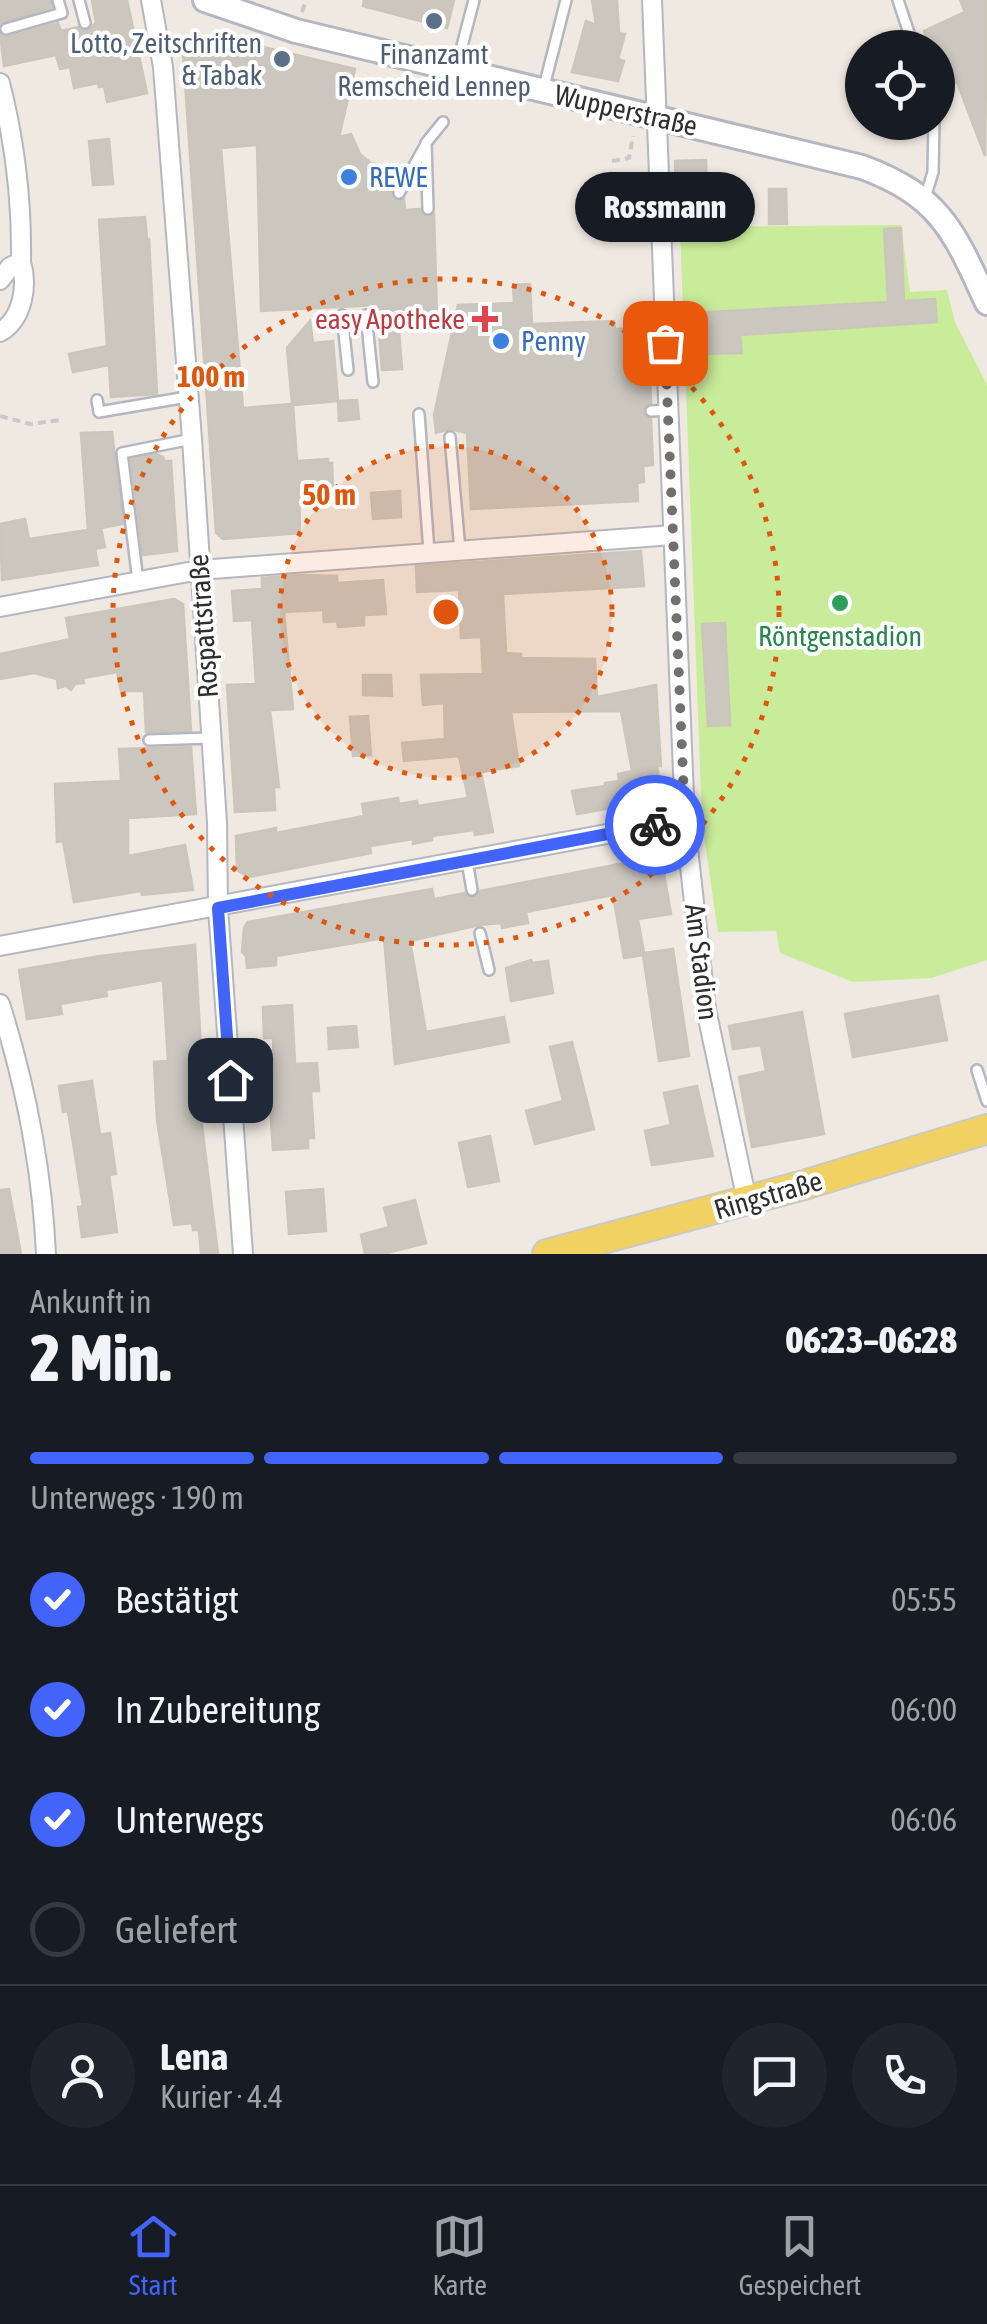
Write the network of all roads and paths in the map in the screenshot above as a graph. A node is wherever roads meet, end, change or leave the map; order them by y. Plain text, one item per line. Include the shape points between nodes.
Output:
1 (58, 0) edge
2 (80, 0) edge
3 (151, 0) edge
4 (205, 0) edge
5 (474, 0) edge
6 (566, 0) edge
7 (652, 0) edge
8 (898, 0) edge
9 (85, 23) dead end
10 (6, 30) dead end
11 (908, 30) edge
12 (456, 70) junction
13 (0, 83) edge
14 (544, 90) junction
15 (648, 114) junction
16 (443, 122) dead end
17 (933, 140) edge
18 (426, 143) junction
19 (612, 161) dead end
20 (399, 192) dead end
21 (925, 200) junction
22 (428, 209) dead end
23 (21, 262) junction
24 (0, 280) edge
25 (987, 303) edge
26 (342, 315) dead end
27 (366, 315) dead end
28 (0, 332) edge
29 (348, 370) dead end
30 (373, 382) dead end
31 (187, 398) junction
32 (97, 400) dead end
33 (419, 414) dead end
34 (0, 416) edge
35 (60, 420) dead end
36 (450, 437) dead end
37 (192, 439) junction
38 (672, 535) junction
39 (460, 550) junction
40 (429, 552) junction
41 (198, 570) junction
42 (138, 581) junction
43 (0, 607) edge
44 (211, 738) junction
45 (149, 740) dead end
46 (685, 822) junction
47 (466, 861) junction
48 (472, 890) dead end
49 (218, 908) junction
50 (480, 932) dead end
51 (0, 946) edge
52 (490, 970) dead end
53 (0, 1004) edge
54 (977, 1070) dead end
55 (987, 1100) edge
56 (987, 1130) edge
57 (747, 1201) junction
58 (46, 1254) edge
59 (244, 1254) edge
60 (547, 1254) edge

1 - 10 lane via 62,13
2 - 9 lane
3 - 31 street, Rospattstraße via 163,67
4 - 12 street, Wupperstraße via 296,31
5 - 12 lane
6 - 14 lane
7 - 15 street, Am Stadion
8 - 11 lane
12 - 14 street, Wupperstraße
13 - 23 street via 17,173
14 - 15 street, Wupperstraße
15 - 19 path via 630,158
15 - 21 street, Wupperstraße via 862,166
15 - 38 street, Am Stadion via 659,410
16 - 18 lane
17 - 21 lane via 934,172
18 - 20 lane
18 - 22 lane
21 - 25 street, Wupperstraße via 964,251
23 - 24 street
23 - 28 street via 23,297
26 - 29 lane
27 - 30 lane
31 - 32 lane via 99,412
31 - 37 street, Rospattstraße
33 - 40 lane
34 - 35 path via 30,424
36 - 39 lane
37 - 41 street, Rospattstraße
37 - 42 lane via 122,453
38 - 39 street
38 - 46 street, Am Stadion
39 - 40 street
40 - 41 street
41 - 42 street
41 - 44 street, Rospattstraße
42 - 43 street
44 - 45 lane
44 - 49 street, Rospattstraße
46 - 47 street
46 - 57 street, Am Stadion via 706,1009
47 - 48 lane
47 - 49 street
49 - 51 street
49 - 59 street, Rospattstraße
50 - 52 lane
53 - 58 street via 29,1110
54 - 55 lane
56 - 57 main road, Ringstraße
57 - 60 main road, Ringstraße

